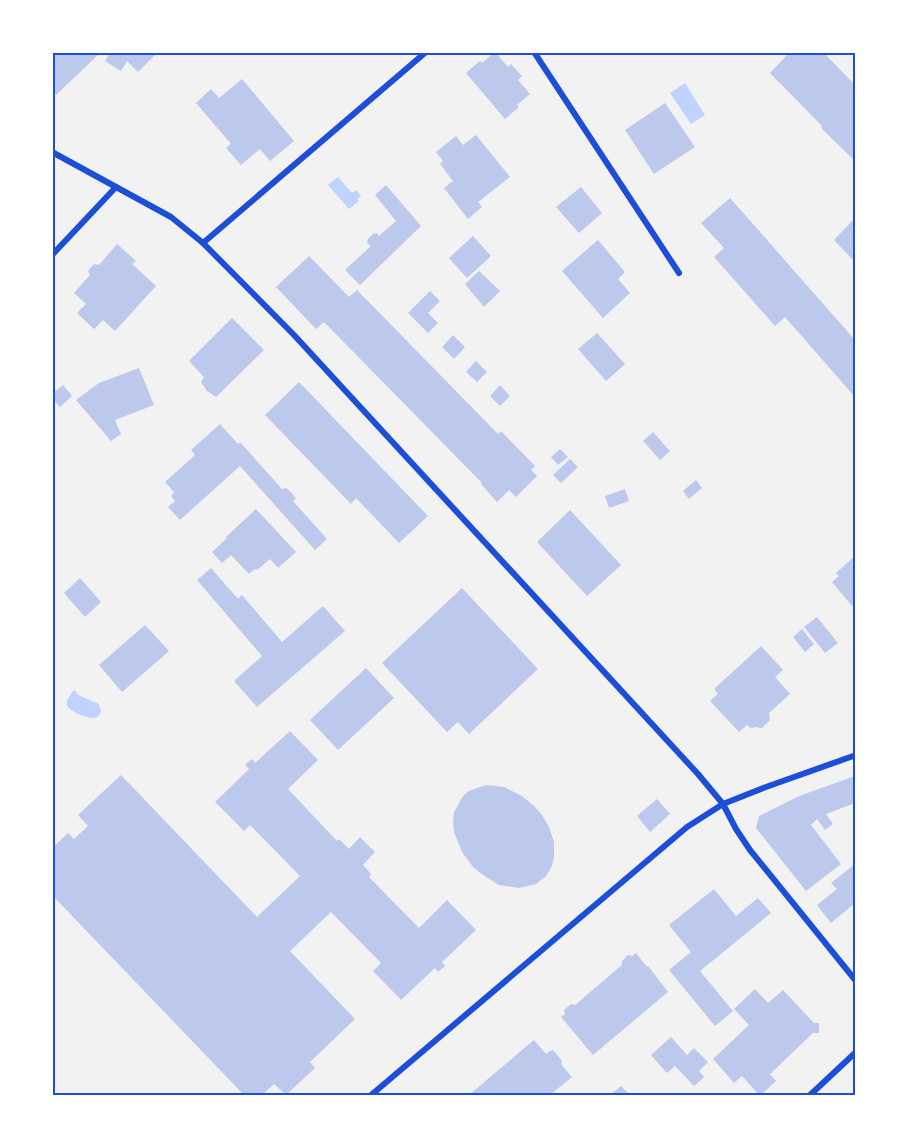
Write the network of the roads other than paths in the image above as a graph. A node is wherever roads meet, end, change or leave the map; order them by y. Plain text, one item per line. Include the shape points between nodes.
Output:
1 (426, 52) edge
2 (534, 52) edge
3 (52, 152) edge
4 (116, 187) junction
5 (204, 243) junction
6 (52, 255) edge
7 (680, 273) dead end
8 (855, 755) edge
9 (723, 804) junction
10 (855, 981) edge
11 (855, 1052) edge
12 (370, 1095) edge
13 (809, 1095) edge

1 - 5 street
2 - 7 street
3 - 4 street
4 - 5 street via 171,217
4 - 6 street
5 - 9 street via 302,344
8 - 9 street
9 - 10 street via 750,850
9 - 12 street via 687,827
11 - 13 street

